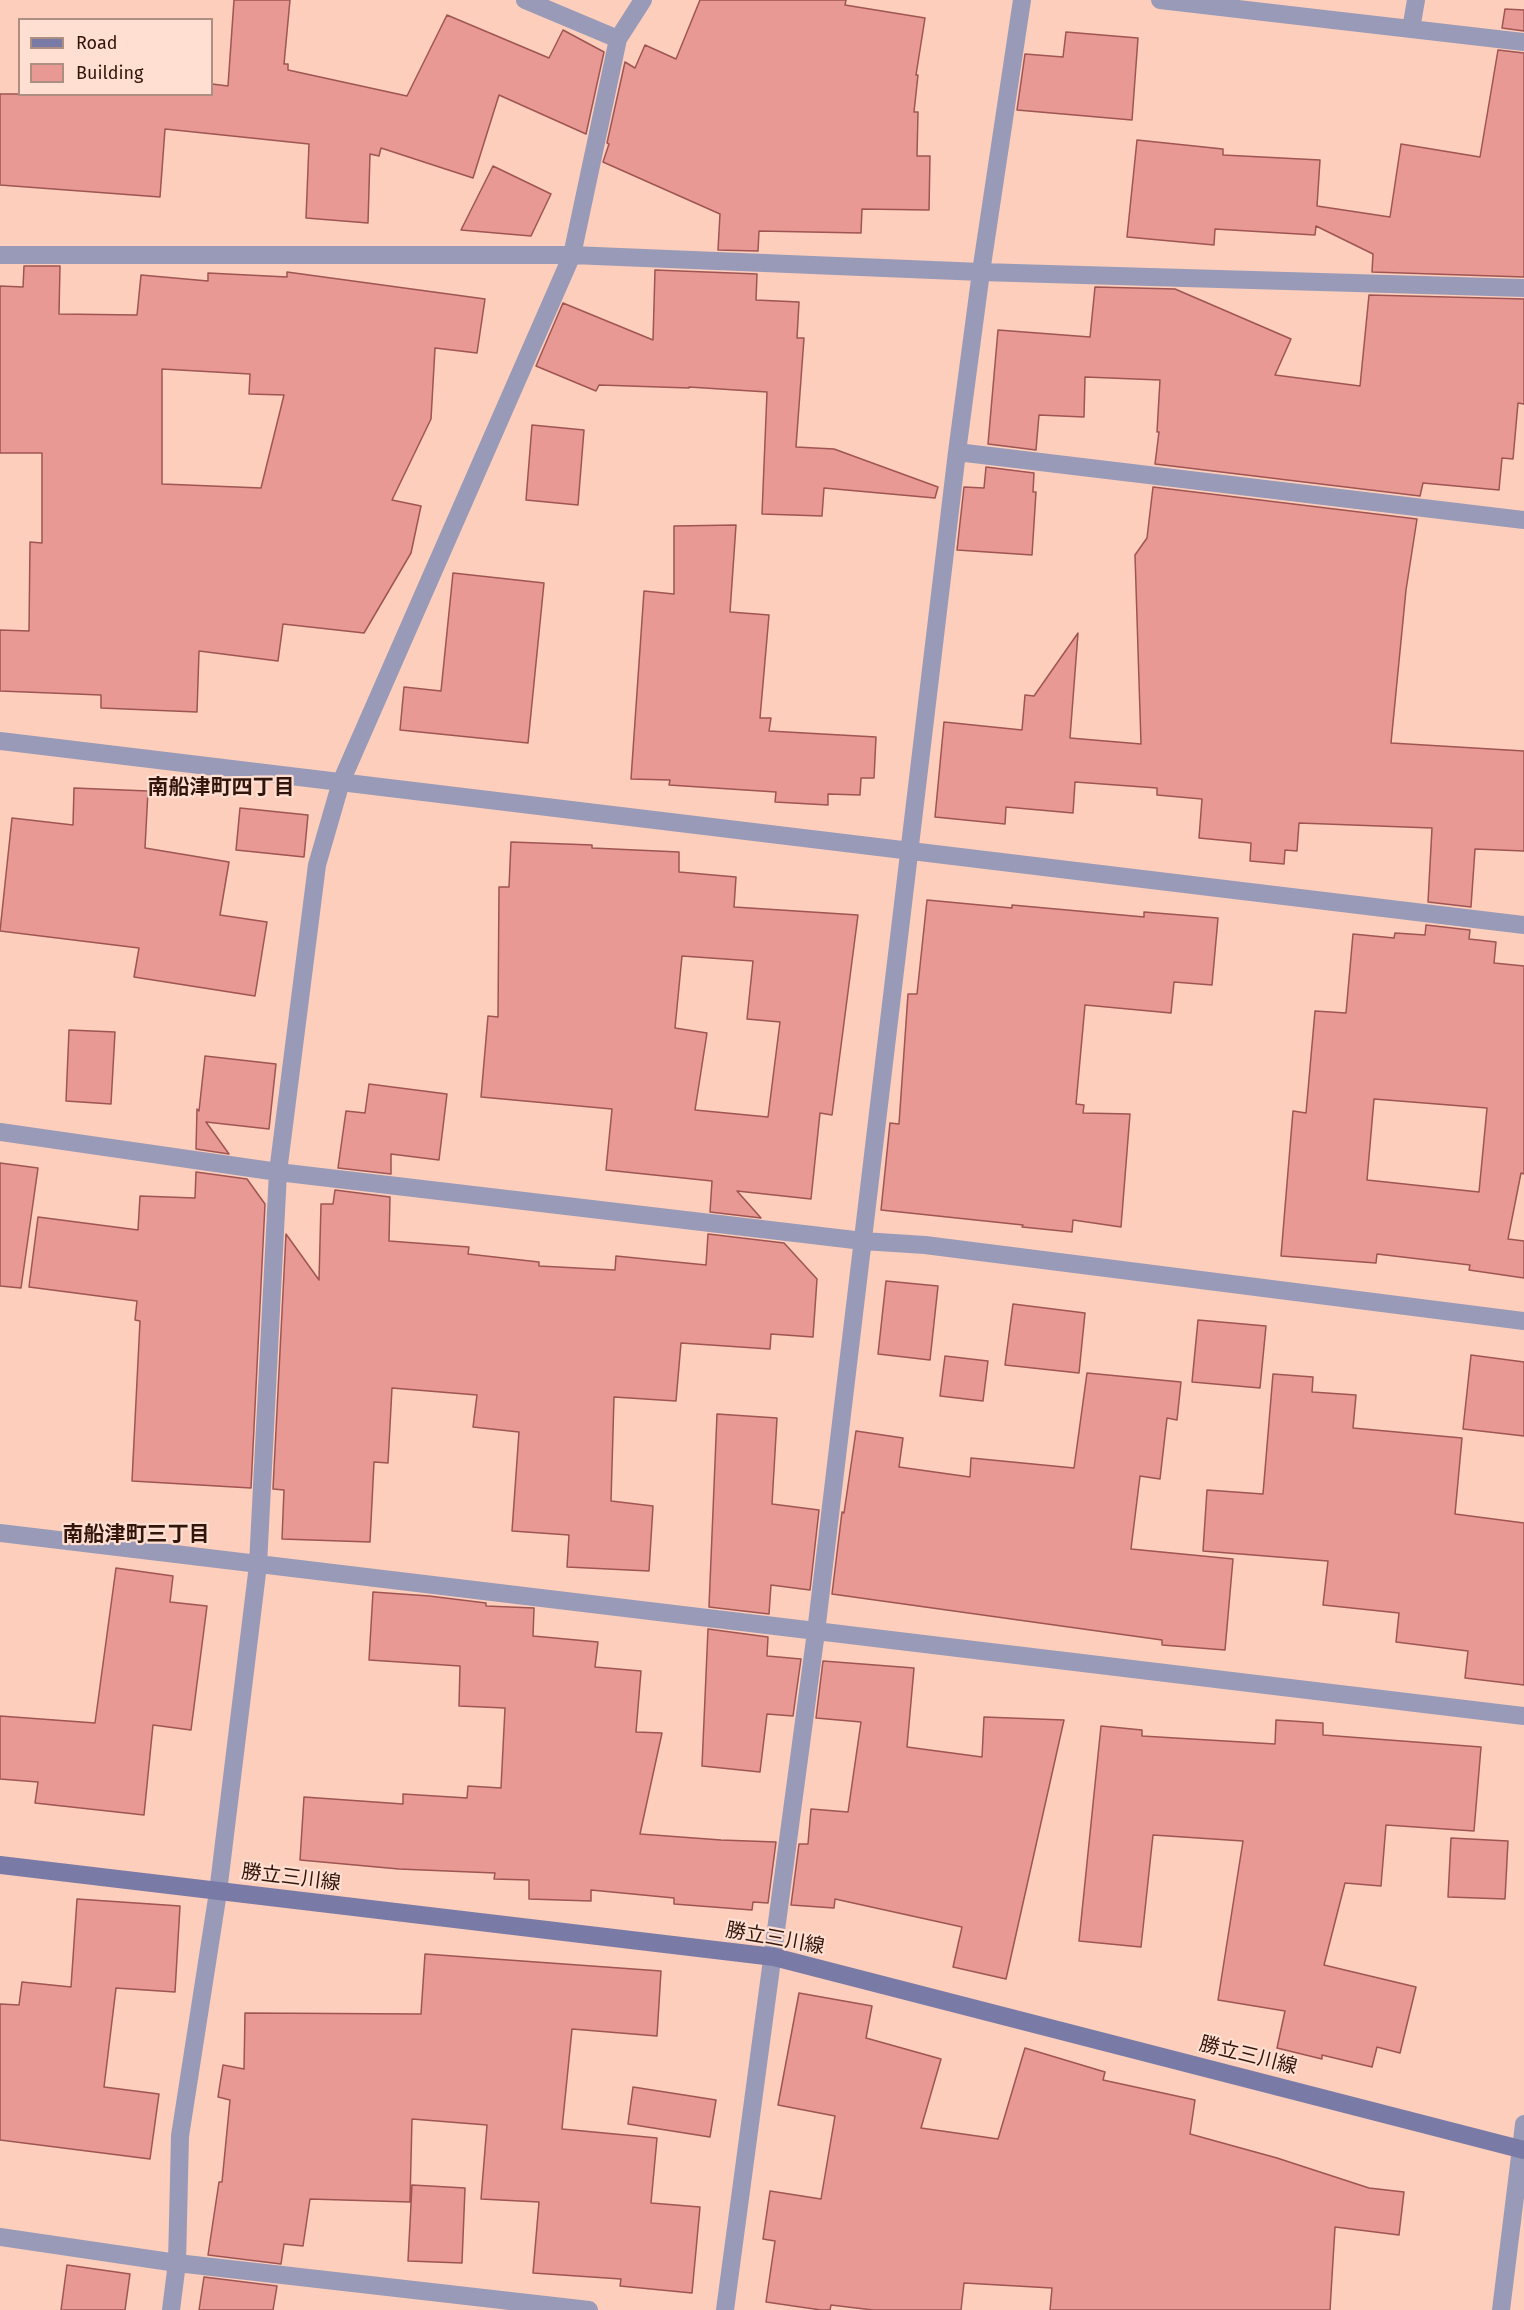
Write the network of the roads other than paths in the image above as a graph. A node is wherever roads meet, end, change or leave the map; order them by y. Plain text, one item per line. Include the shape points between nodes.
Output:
1 (525, 0) edge
2 (643, 0) edge
3 (1022, 0) edge
4 (1160, 0) edge
5 (1416, 0) edge
6 (1411, 29) junction
7 (618, 39) junction
8 (1524, 42) edge
9 (0, 255) edge
10 (572, 255) junction
11 (981, 272) junction
12 (1524, 288) edge
13 (957, 452) junction
14 (1524, 520) edge
15 (0, 741) edge
16 (341, 782) junction
17 (909, 850) junction
18 (1524, 925) edge
19 (0, 1132) edge
20 (278, 1172) junction
21 (863, 1241) junction
22 (1524, 1322) edge
23 (0, 1533) edge
24 (258, 1565) junction
25 (816, 1632) junction
26 (1524, 1716) edge
27 (0, 1865) edge
28 (218, 1892) junction
29 (774, 1957) junction
30 (1524, 2124) edge
31 (1522, 2150) edge
32 (0, 2237) edge
33 (177, 2263) junction
34 (171, 2310) edge
35 (589, 2310) edge
36 (725, 2310) edge
37 (1502, 2310) edge

1 - 7 street
2 - 7 street
3 - 11 street
4 - 6 street
5 - 6 street
6 - 8 street
7 - 10 street
9 - 10 street
10 - 11 street
10 - 16 street
11 - 12 street
11 - 13 street
13 - 14 street
13 - 17 street
15 - 16 street
16 - 17 street
16 - 20 street via 317,865
17 - 18 street
17 - 21 street
19 - 20 street
20 - 21 street
20 - 24 street
21 - 22 street via 926,1245
21 - 25 street
23 - 24 street
24 - 25 street
24 - 28 street
25 - 26 street
25 - 29 street
27 - 28 main road, 勝立三川線
28 - 29 main road, 勝立三川線
28 - 33 street via 180,2136
29 - 31 main road, 勝立三川線
29 - 36 street
30 - 31 street
31 - 37 street
32 - 33 street
33 - 34 street
33 - 35 street

